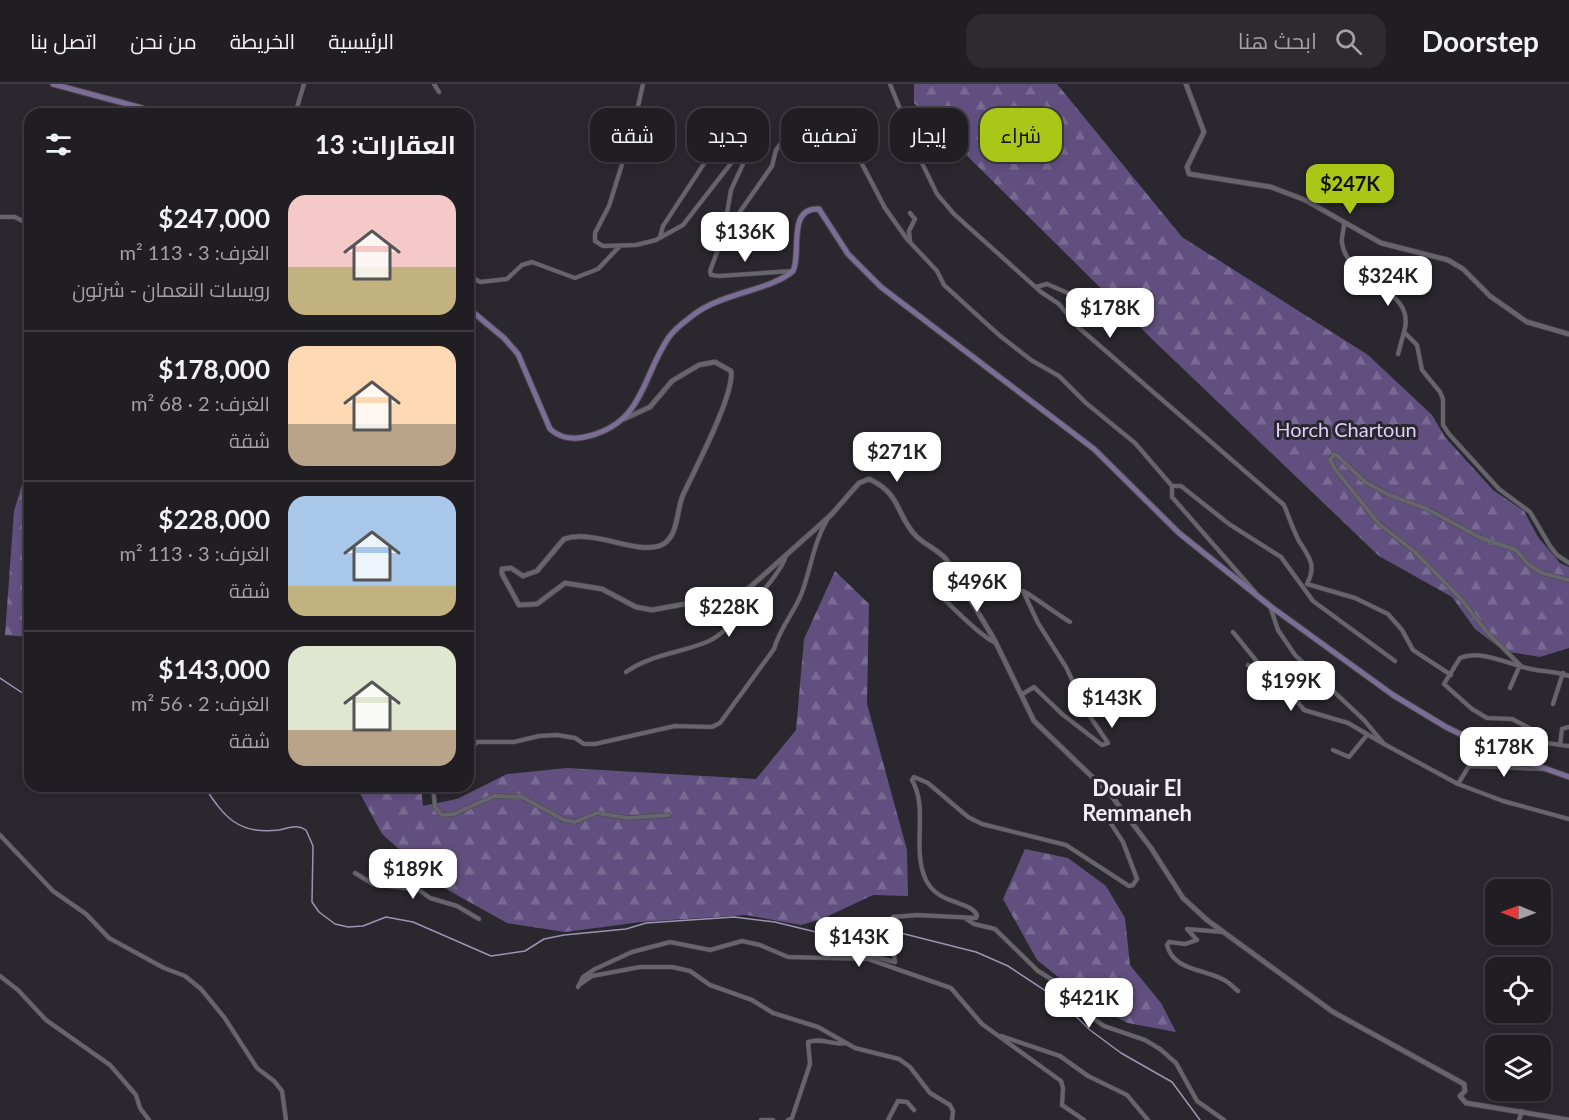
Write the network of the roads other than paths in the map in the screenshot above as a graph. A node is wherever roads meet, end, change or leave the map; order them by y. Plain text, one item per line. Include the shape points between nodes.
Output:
1 (53, 84) edge
2 (299, 84) edge
3 (304, 84) edge
4 (434, 84) edge
5 (643, 84) edge
6 (890, 84) edge
7 (1186, 84) edge
8 (302, 90) junction
9 (439, 92) dead end
10 (142, 108) edge
11 (296, 108) edge
12 (781, 144) edge
13 (705, 162) edge
14 (861, 162) edge
15 (910, 213) dead end
16 (0, 217) edge
17 (24, 222) edge
18 (1344, 225) junction
19 (723, 236) junction
20 (660, 237) junction
21 (910, 242) junction
22 (620, 246) junction
23 (793, 271) junction
24 (474, 278) edge
25 (1036, 287) junction
26 (1097, 304) dead end
27 (474, 313) edge
28 (1404, 332) junction
29 (1569, 334) edge
30 (1398, 354) dead end
31 (624, 419) junction
32 (1172, 486) junction
33 (831, 515) junction
34 (786, 555) junction
35 (1569, 563) edge
36 (1569, 580) edge
37 (1305, 585) junction
38 (1257, 594) junction
39 (945, 600) dead end
40 (1270, 606) junction
41 (1070, 622) dead end
42 (1233, 632) dead end
43 (996, 643) junction
44 (1395, 661) dead end
45 (1248, 665) dead end
46 (1520, 665) junction
47 (627, 672) dead end
48 (1563, 674) junction
49 (1451, 675) junction
50 (1569, 676) edge
51 (1270, 680) junction
52 (1510, 688) dead end
53 (1021, 696) junction
54 (1553, 704) dead end
55 (1569, 727) edge
56 (1366, 735) junction
57 (1384, 744) junction
58 (474, 745) edge
59 (1560, 745) junction
60 (1569, 746) edge
61 (1333, 750) dead end
62 (1545, 768) junction
63 (1569, 777) edge
64 (1458, 783) junction
65 (434, 792) edge
66 (669, 815) dead end
67 (1130, 819) junction
68 (1569, 819) edge
69 (0, 835) edge
70 (356, 873) dead end
71 (965, 917) junction
72 (479, 919) dead end
73 (1224, 932) junction
74 (854, 957) junction
75 (0, 976) edge
76 (1238, 991) dead end
77 (994, 1033) junction
78 (846, 1042) junction
79 (914, 1110) dead end
80 (1522, 1110) junction
81 (149, 1120) edge
82 (286, 1120) edge
83 (761, 1120) edge
84 (773, 1120) edge
85 (788, 1120) edge
86 (888, 1120) edge
87 (952, 1120) edge
88 (1084, 1120) edge
89 (1148, 1120) edge
90 (1224, 1120) edge
91 (1519, 1120) edge
92 (1569, 1120) edge

1 - 10 main road
2 - 8 street
3 - 8 street
4 - 9 street
5 - 22 street via 609,206 594,238 603,246
6 - 25 street via 937,194
7 - 18 street via 1204,132 1187,167 1189,174 1271,187 1305,200
8 - 11 street
12 - 19 street via 772,166
13 - 20 street via 663,226
14 - 21 street via 885,208
15 - 21 street via 915,219 909,231
16 - 17 street
18 - 28 street via 1342,242 1346,253 1371,282 1398,302 1407,317
18 - 29 street via 1381,243 1454,262 1490,296 1527,322
19 - 20 street via 731,190 750,149 746,144 688,221
19 - 23 street via 711,275
20 - 22 street
21 - 32 street via 937,271 944,285 999,335 1059,376 1135,443
22 - 24 street via 598,269 575,278 532,262 522,265 507,279 480,282
23 - 31 main road via 714,302 677,328
23 - 38 main road via 799,224 808,212 819,209 848,254 881,287 1094,449 1179,533
25 - 26 street via 1047,284 1070,294 1086,295
25 - 37 street via 1284,505 1313,564
27 - 31 main road via 518,354 554,433 565,438 584,437 608,430
28 - 30 street
28 - 35 street via 1417,345 1422,370 1440,392 1443,425 1449,434 1499,489 1530,512 1550,546
31 - 34 street via 650,407 672,381 699,365 715,362 731,371 721,410 681,500 669,539 661,546 649,548 585,537 564,539 532,574 523,576 511,568 502,569 519,605 537,604 565,583 602,589 646,609 700,603 743,591
32 - 37 street via 1181,486 1229,524 1281,556
32 - 38 street via 1172,497
33 - 34 street
33 - 43 street via 859,483 869,479 881,484 916,536 946,559
33 - 58 street via 816,540 800,596 777,635 774,649 720,723 709,727 675,726 595,744 548,735
34 - 47 street via 781,568 758,597 712,639 644,661
36 - 46 street via 1542,573 1516,550 1389,495 1365,482 1339,456 1331,456 1335,469 1379,524 1415,552
37 - 44 street via 1313,601
37 - 49 street via 1355,598 1388,614 1413,650
38 - 40 main road
39 - 43 street via 984,639
40 - 57 street via 1278,630 1295,655
40 - 62 main road via 1393,695 1446,728
41 - 53 street via 1023,591 1108,743 1102,745 1034,687
42 - 51 street
43 - 53 street
45 - 51 street
46 - 48 street
46 - 49 street via 1464,656
46 - 52 street
48 - 50 street
48 - 54 street
49 - 59 street via 1444,684 1479,714 1492,720 1512,719 1547,743
51 - 56 street via 1310,714 1340,720
53 - 67 street via 1034,721 1110,794
55 - 59 street via 1562,729
56 - 57 street
56 - 61 street via 1349,757
57 - 64 street
59 - 60 street
62 - 63 main road
62 - 64 street via 1470,766
64 - 68 street via 1503,801
65 - 66 street via 435,807 442,815 454,814 494,796 522,796 564,820 575,822 597,813 628,818
67 - 71 street via 1120,815 1108,819 1123,842 1137,879 1130,886 1066,845 968,817 928,783 914,777 926,879 933,892 977,912 976,918
67 - 73 street via 1182,898
69 - 82 street via 53,891 86,914 109,938 184,976 201,989 257,1068 282,1091
70 - 72 street via 373,884 419,890
71 - 74 street via 893,917 884,941 895,962 869,954
71 - 90 street via 995,930 1038,971 1059,984 1090,1017 1160,1049 1176,1063 1197,1101
73 - 76 street via 1187,929 1197,940 1167,945 1169,954 1186,967 1223,979
73 - 80 street via 1333,1012 1464,1084 1465,1091 1460,1096 1466,1103
74 - 77 street via 868,958 951,988 977,1020
74 - 78 street via 788,957 742,941 710,950 670,942 632,952 595,969 583,977 578,987 592,976 624,969 682,968 710,985 752,1000 773,1013 818,1027
75 - 81 street via 46,1020 110,1065 136,1095
77 - 88 street via 1061,1081 1062,1105
77 - 89 street via 1060,1056 1088,1076 1127,1095
78 - 85 street via 808,1042 810,1064
78 - 87 street via 906,1063 930,1093 951,1107
79 - 86 street via 907,1102 898,1101
80 - 91 street
80 - 92 street
83 - 84 street

